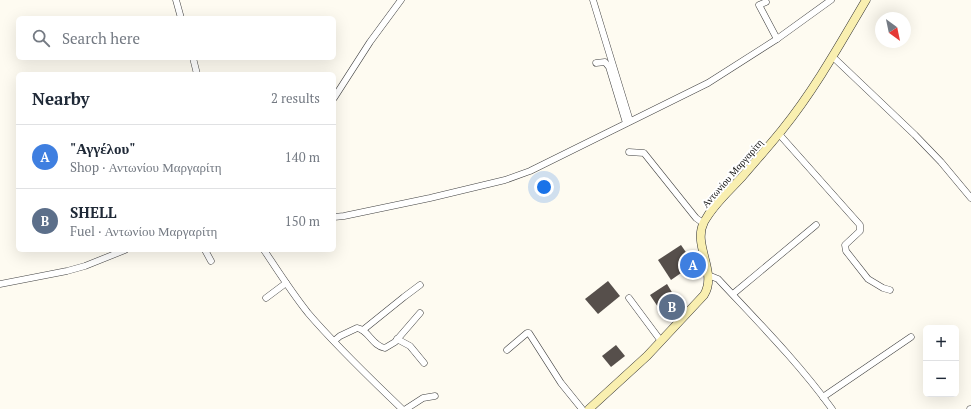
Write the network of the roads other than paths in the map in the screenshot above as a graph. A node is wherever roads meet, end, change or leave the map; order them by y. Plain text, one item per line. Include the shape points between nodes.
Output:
1 (176, 0) edge
2 (401, 0) edge
3 (593, 0) edge
4 (831, 0) edge
5 (866, 0) edge
6 (766, 2) dead end
7 (181, 16) edge
8 (777, 39) junction
9 (833, 57) junction
10 (194, 60) edge
11 (596, 63) dead end
12 (197, 72) edge
13 (336, 95) edge
14 (628, 122) junction
15 (779, 134) junction
16 (629, 152) dead end
17 (971, 198) edge
18 (336, 217) edge
19 (703, 223) junction
20 (816, 225) dead end
21 (120, 252) edge
22 (206, 252) edge
23 (265, 252) edge
24 (211, 261) dead end
25 (708, 275) junction
26 (286, 283) junction
27 (0, 284) edge
28 (420, 285) dead end
29 (890, 290) dead end
30 (733, 294) junction
31 (266, 298) dead end
32 (629, 298) dead end
33 (420, 313) dead end
34 (363, 330) junction
35 (911, 338) dead end
36 (397, 339) junction
37 (334, 341) junction
38 (661, 341) junction
39 (507, 350) dead end
40 (424, 363) dead end
41 (435, 396) dead end
42 (823, 397) junction
43 (402, 409) edge
44 (406, 409) edge
45 (582, 409) edge
46 (590, 409) edge
47 (832, 409) edge

1 - 7 street
2 - 13 street
3 - 14 street
4 - 8 street
5 - 9 street, Αντωνίου Μαργαρίτη
6 - 8 street via 759,5
8 - 14 street via 708,83
9 - 15 street, Αντωνίου Μαργαρίτη via 800,108
9 - 17 street via 920,140
10 - 12 street
11 - 14 street via 605,62 609,67
14 - 18 street via 517,177
15 - 19 street, Αντωνίου Μαργαρίτη via 712,209
15 - 29 street via 860,225 860,231 845,245 846,251 868,279
16 - 19 street via 644,153 696,218
19 - 25 street, Αντωνίου Μαργαρίτη via 701,238
20 - 30 street
21 - 27 street via 67,271
22 - 24 street
23 - 26 street
25 - 30 street via 718,278
25 - 38 street, Αντωνίου Μαργαρίτη via 704,295
26 - 31 street
26 - 37 street via 308,313
28 - 34 street
30 - 42 street
32 - 38 street
33 - 36 street
34 - 36 street via 381,348 388,347
34 - 37 street via 352,329
35 - 42 street
36 - 40 street via 410,346
37 - 43 street
38 - 46 street, Αντωνίου Μαργαρίτη
39 - 45 street via 529,333 561,383
41 - 44 street via 423,398
42 - 47 street

